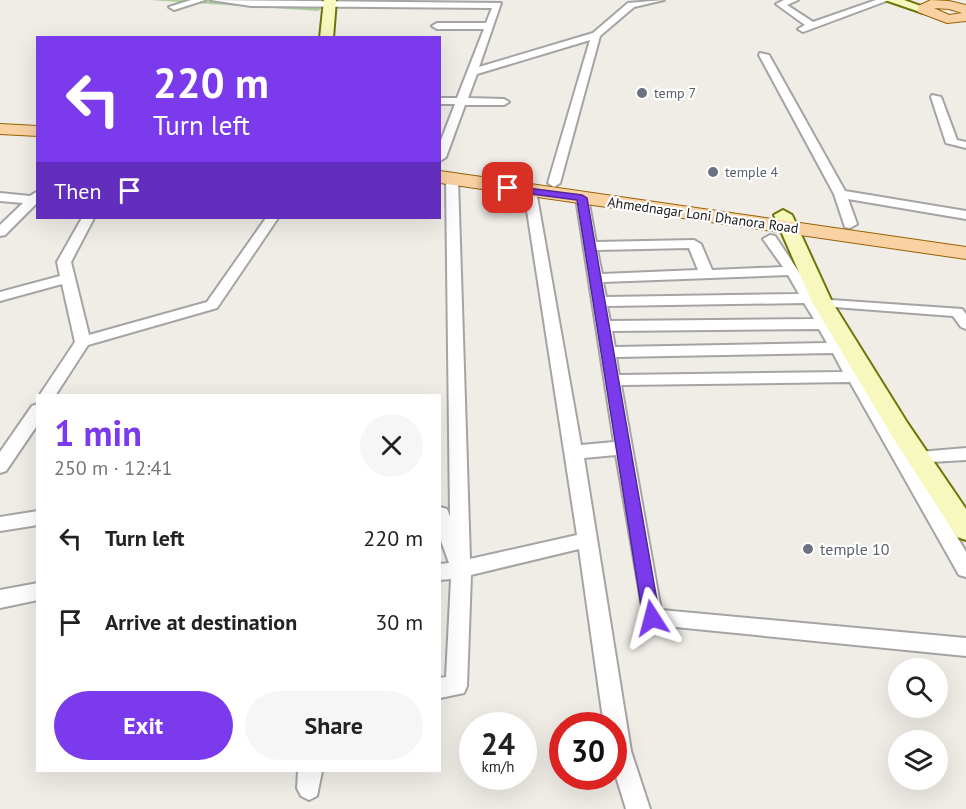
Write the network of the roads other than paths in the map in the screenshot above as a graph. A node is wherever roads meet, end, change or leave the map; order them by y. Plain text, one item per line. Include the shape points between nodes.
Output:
1 (201, 0) edge
2 (215, 0) edge
3 (660, 0) edge
4 (794, 0) edge
5 (885, 0) edge
6 (891, 0) edge
7 (330, 2) edge
8 (950, 2) edge
9 (174, 7) dead end
10 (923, 9) junction
11 (965, 19) edge
12 (437, 26) dead end
13 (490, 26) junction
14 (813, 26) junction
15 (803, 29) dead end
16 (596, 35) junction
17 (326, 36) edge
18 (764, 55) dead end
19 (473, 72) junction
20 (936, 97) dead end
21 (462, 100) junction
22 (441, 101) edge
23 (504, 102) dead end
24 (0, 120) edge
25 (36, 123) edge
26 (0, 129) edge
27 (36, 132) edge
28 (442, 143) edge
29 (966, 145) edge
30 (444, 175) edge
31 (554, 183) junction
32 (530, 191) junction
33 (840, 194) junction
34 (0, 197) edge
35 (35, 198) edge
36 (582, 198) junction
37 (966, 215) edge
38 (87, 219) edge
39 (271, 219) edge
40 (850, 224) junction
41 (780, 227) junction
42 (0, 232) edge
43 (966, 242) edge
44 (591, 246) junction
45 (966, 254) edge
46 (793, 271) junction
47 (707, 274) junction
48 (68, 278) junction
49 (596, 278) junction
50 (0, 297) edge
51 (815, 300) junction
52 (600, 302) junction
53 (963, 318) edge
54 (823, 324) junction
55 (604, 326) junction
56 (83, 342) junction
57 (838, 348) junction
58 (608, 352) junction
59 (854, 377) junction
60 (613, 380) junction
61 (48, 394) edge
62 (36, 413) edge
63 (624, 448) junction
64 (574, 452) junction
65 (966, 454) edge
66 (919, 459) junction
67 (0, 466) edge
68 (441, 517) edge
69 (36, 518) edge
70 (0, 524) edge
71 (966, 530) edge
72 (587, 540) junction
73 (461, 569) junction
74 (966, 569) edge
75 (441, 572) edge
76 (36, 591) edge
77 (0, 598) edge
78 (966, 647) edge
79 (441, 688) edge
80 (638, 809) edge

1 - 9 street
2 - 7 street
3 - 16 street via 631,5
4 - 14 street via 780,4
5 - 14 street
6 - 10 street
7 - 13 street via 498,5
7 - 17 street
8 - 10 main road via 930,3
8 - 11 main road
10 - 11 main road via 947,18
12 - 13 street
13 - 19 street
14 - 15 street
16 - 19 street
16 - 31 street
18 - 33 street
19 - 21 street
20 - 29 street via 952,143
21 - 22 street
21 - 23 street
21 - 28 street
24 - 25 main road
26 - 27 main road
30 - 31 main road, Ahmednagar Loni Dhanora Road
30 - 32 main road, Ahmednagar Loni Dhanora Road
30 - 73 street
31 - 41 main road, Ahmednagar Loni Dhanora Road
32 - 36 main road, Ahmednagar Loni Dhanora Road
32 - 64 street
33 - 37 street
33 - 40 street
34 - 35 street
35 - 42 street
36 - 41 main road, Ahmednagar Loni Dhanora Road
36 - 44 street
38 - 48 street via 64,262
39 - 56 street via 212,305
40 - 41 main road, Ahmednagar Loni Dhanora Road
40 - 43 main road, Ahmednagar Loni Dhanora Road
41 - 45 main road, Ahmednagar Loni Dhanora Road
41 - 46 street
41 - 51 street
44 - 47 street via 694,243
44 - 49 street
46 - 47 street
46 - 51 street
47 - 49 street
48 - 50 street
48 - 56 street
49 - 52 street
51 - 52 street
51 - 53 street
51 - 54 street
51 - 66 street
52 - 55 street
54 - 55 street
54 - 57 street
55 - 58 street
56 - 61 street
57 - 58 street
57 - 59 street
58 - 60 street
59 - 60 street
59 - 74 street
60 - 63 street
62 - 67 street
63 - 64 street
63 - 78 street via 652,618
64 - 72 street
65 - 66 street
66 - 71 street
68 - 73 street
69 - 70 street
72 - 73 street
72 - 80 street via 619,751
73 - 75 street
73 - 79 street via 456,686
76 - 77 street

